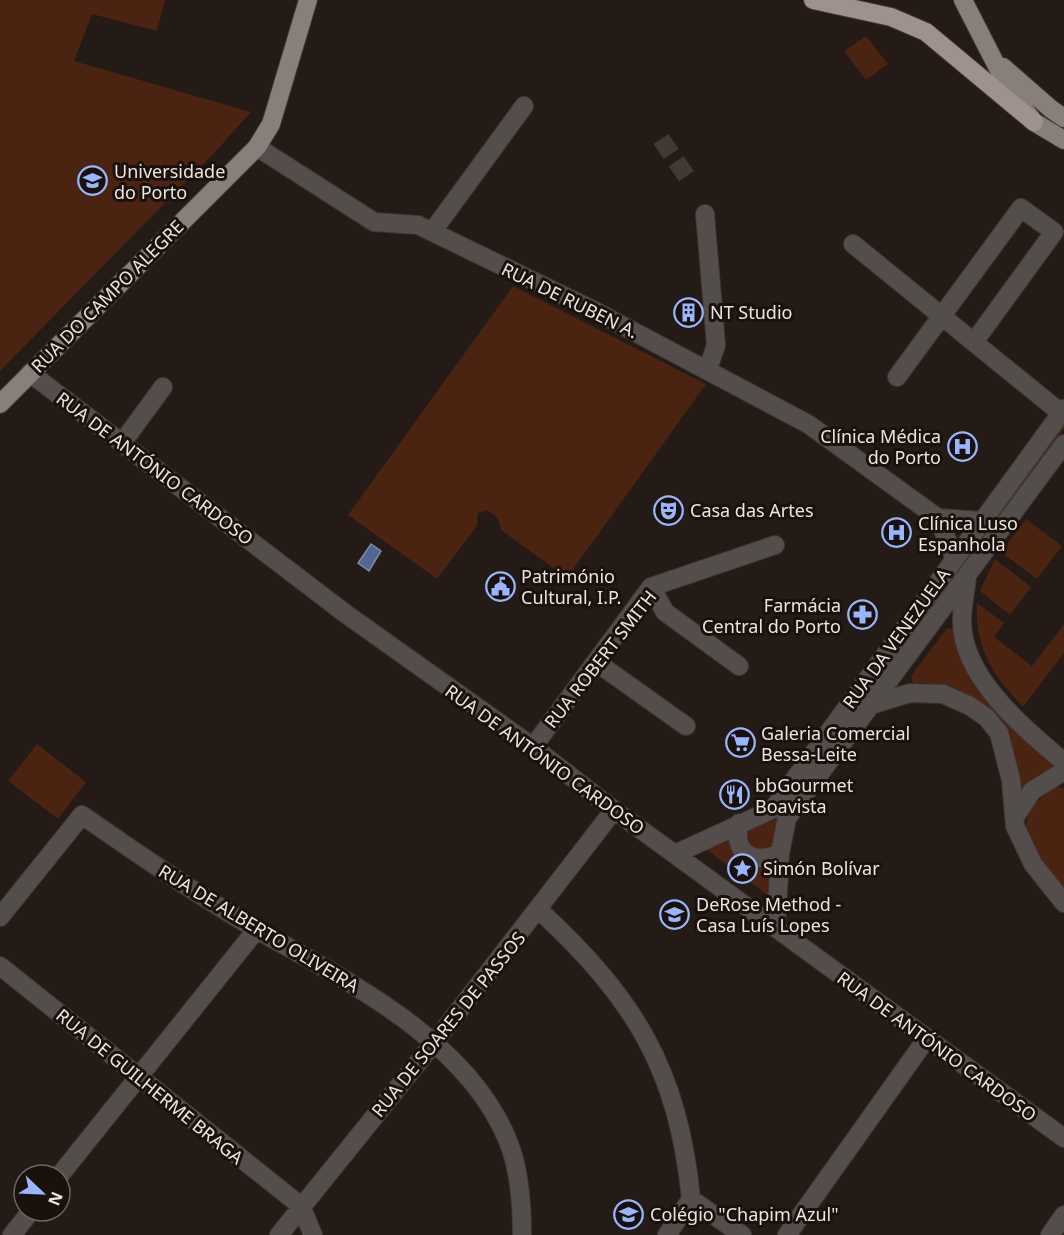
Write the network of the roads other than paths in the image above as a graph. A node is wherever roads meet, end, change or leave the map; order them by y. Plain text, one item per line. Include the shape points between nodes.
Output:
1 (308, 0) edge
2 (813, 0) edge
3 (963, 0) edge
4 (991, 55) junction
5 (524, 106) dead end
6 (1064, 118) edge
7 (1034, 123) junction
8 (1064, 140) edge
9 (257, 147) junction
10 (705, 214) dead end
11 (432, 232) junction
12 (853, 244) dead end
13 (942, 316) junction
14 (974, 342) junction
15 (708, 369) junction
16 (30, 373) junction
17 (897, 377) dead end
18 (163, 387) dead end
19 (0, 404) edge
20 (1063, 411) edge
21 (122, 443) junction
22 (1064, 444) edge
23 (938, 518) junction
24 (981, 521) junction
25 (775, 545) dead end
26 (954, 557) junction
27 (968, 573) junction
28 (651, 588) junction
29 (596, 662) junction
30 (739, 666) dead end
31 (872, 705) junction
32 (686, 726) dead end
33 (533, 747) junction
34 (1064, 762) edge
35 (1064, 771) edge
36 (614, 810) junction
37 (1015, 817) junction
38 (739, 824) junction
39 (780, 853) junction
40 (675, 854) junction
41 (1064, 903) edge
42 (539, 910) junction
43 (0, 917) edge
44 (776, 928) junction
45 (257, 929) junction
46 (0, 966) edge
47 (927, 1038) junction
48 (433, 1044) junction
49 (138, 1077) junction
50 (1064, 1138) edge
51 (70, 1163) edge
52 (691, 1199) junction
53 (301, 1206) junction
54 (1064, 1215) edge
55 (279, 1235) edge
56 (313, 1235) edge
57 (522, 1235) edge
58 (667, 1235) edge
59 (742, 1235) edge
60 (787, 1235) edge
61 (1050, 1235) edge

1 - 9 main road, RUA DO CAMPO ALEGRE via 271,124
2 - 7 highway via 891,17 926,32
3 - 4 main road
4 - 6 main road
4 - 7 main road via 1007,86
5 - 11 street
7 - 8 main road
9 - 11 street, RUA DE RUBEN A. via 374,222 418,225
9 - 16 main road, RUA DO CAMPO ALEGRE
10 - 15 street via 716,345
11 - 15 street, RUA DE RUBEN A.
12 - 13 street
13 - 14 street
13 - 14 street via 1021,208 1054,232
13 - 17 street
14 - 20 street
15 - 23 street, RUA DE RUBEN A. via 808,423
16 - 19 main road, RUA DO CAMPO ALEGRE
16 - 21 street, RUA DE ANTÓNIO CARDOSO
18 - 21 street
20 - 24 street, RUA DA VENEZUELA
21 - 33 street, RUA DE ANTÓNIO CARDOSO via 346,614
22 - 27 street, RUA DA VENEZUELA
23 - 24 street
23 - 26 street
24 - 26 street, RUA DA VENEZUELA
25 - 28 street, RUA ROBERT SMITH
26 - 38 street, RUA DA VENEZUELA via 773,809
27 - 31 street, RUA DA VENEZUELA
27 - 34 street via 962,621 968,652 1003,707
28 - 29 street, RUA ROBERT SMITH
28 - 30 street via 665,612
29 - 32 street
29 - 33 street, RUA ROBERT SMITH
31 - 37 street via 910,693 943,693 987,717 999,733
31 - 39 street, RUA DA VENEZUELA via 787,818
33 - 36 street, RUA DE ANTÓNIO CARDOSO
35 - 37 street via 1032,791
36 - 40 street, RUA DE ANTÓNIO CARDOSO
36 - 42 street, RUA DE SOARES DE PASSOS
37 - 41 street via 1015,826 1033,864
38 - 39 street via 739,843 744,852 759,859
38 - 40 street, RUA DA VENEZUELA
39 - 44 street, RUA DA VENEZUELA
40 - 44 street, RUA DE ANTÓNIO CARDOSO
42 - 48 street, RUA DE SOARES DE PASSOS
42 - 52 street via 603,973 627,1005 660,1065 676,1110
43 - 45 street, RUA DE ALBERTO OLIVEIRA via 82,815 167,876
44 - 47 street, RUA DE ANTÓNIO CARDOSO
45 - 48 street, RUA DE ALBERTO OLIVEIRA via 378,999
45 - 49 street
46 - 49 street, RUA DE GUILHERME BRAGA
47 - 50 street, RUA DE ANTÓNIO CARDOSO
47 - 60 street
48 - 53 street, RUA DE SOARES DE PASSOS
48 - 57 street, RUA DE ALBERTO OLIVEIRA via 467,1075 498,1118 519,1181
49 - 51 street
49 - 53 street, RUA DE GUILHERME BRAGA
52 - 58 street
52 - 59 street
53 - 55 street, RUA DE SOARES DE PASSOS
53 - 56 street
54 - 61 street

